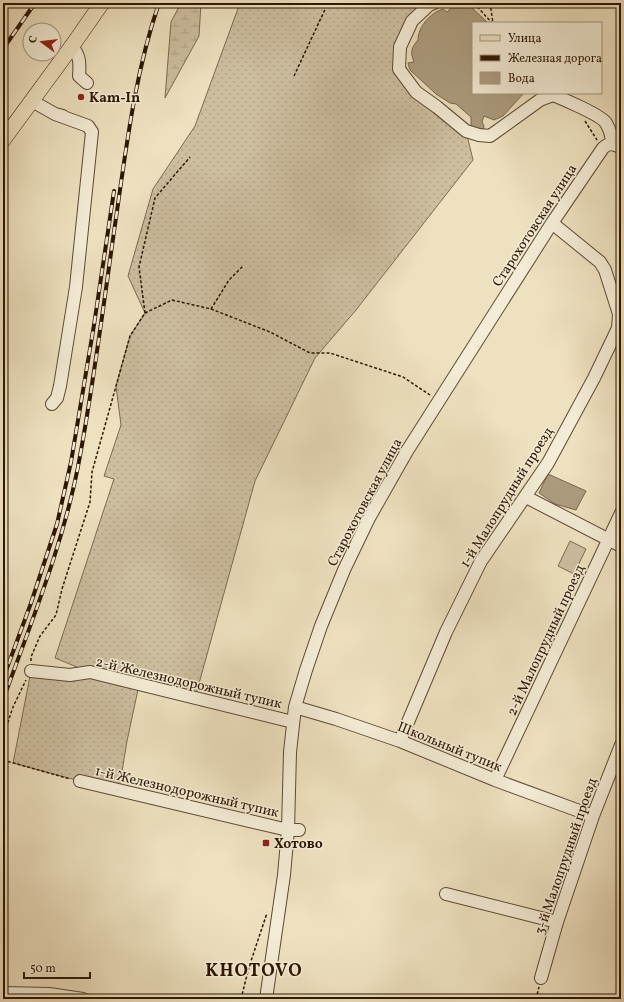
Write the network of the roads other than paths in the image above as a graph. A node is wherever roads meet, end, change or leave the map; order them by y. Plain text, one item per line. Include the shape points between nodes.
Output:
1 (102, 3) edge
2 (434, 3) edge
3 (72, 46) junction
4 (86, 83) dead end
5 (32, 101) junction
6 (55, 114) junction
7 (94, 122) dead end
8 (3, 140) edge
9 (612, 146) edge
10 (552, 223) junction
11 (52, 404) dead end
12 (526, 497) junction
13 (621, 513) edge
14 (608, 540) junction
15 (621, 546) edge
16 (31, 671) road end
17 (295, 707) junction
18 (293, 722) junction
19 (400, 742) junction
20 (621, 745) edge
21 (496, 780) junction
22 (80, 781) road end
23 (593, 816) junction
24 (293, 830) junction
25 (446, 894) dead end
26 (557, 922) junction
27 (541, 978) dead end
28 (3, 993) edge
29 (83, 999) edge
30 (266, 999) edge

1 - 3 main road
2 - 9 street via 412,21 400,47 399,69 416,92 466,131 479,136 490,136 540,100 553,95 573,103 605,122 612,138
3 - 4 street via 78,53 79,76
3 - 5 main road
5 - 6 street
5 - 8 main road
6 - 7 street
6 - 11 street via 88,126 92,132 76,287 60,386 57,398
9 - 10 street, Старохотовская улица
10 - 12 street, 1-й Малопрудный проезд via 600,262 619,314 618,328 548,463
10 - 17 street, Старохотовская улица via 407,451 373,511 344,570 321,626
12 - 14 street
12 - 19 street, 1-й Малопрудный проезд via 481,561 446,632
13 - 14 street, 2-й Малопрудный проезд
14 - 15 street
14 - 21 street, 2-й Малопрудный проезд
16 - 18 street, 2-й Железнодорожный тупик via 70,675 90,672
17 - 18 street, Старохотовская улица
17 - 19 street, Школьный тупик
18 - 24 street, Старохотовская улица via 290,752
19 - 21 street, Школьный тупик
20 - 23 street, 3-й Малопрудный проезд
21 - 23 street, Школьный тупик
22 - 24 street, 1-й Железнодорожный тупик
23 - 26 street, 3-й Малопрудный проезд
24 - 30 street, Старохотовская улица
25 - 26 street
26 - 27 street, 3-й Малопрудный проезд
28 - 29 street via 49,994

